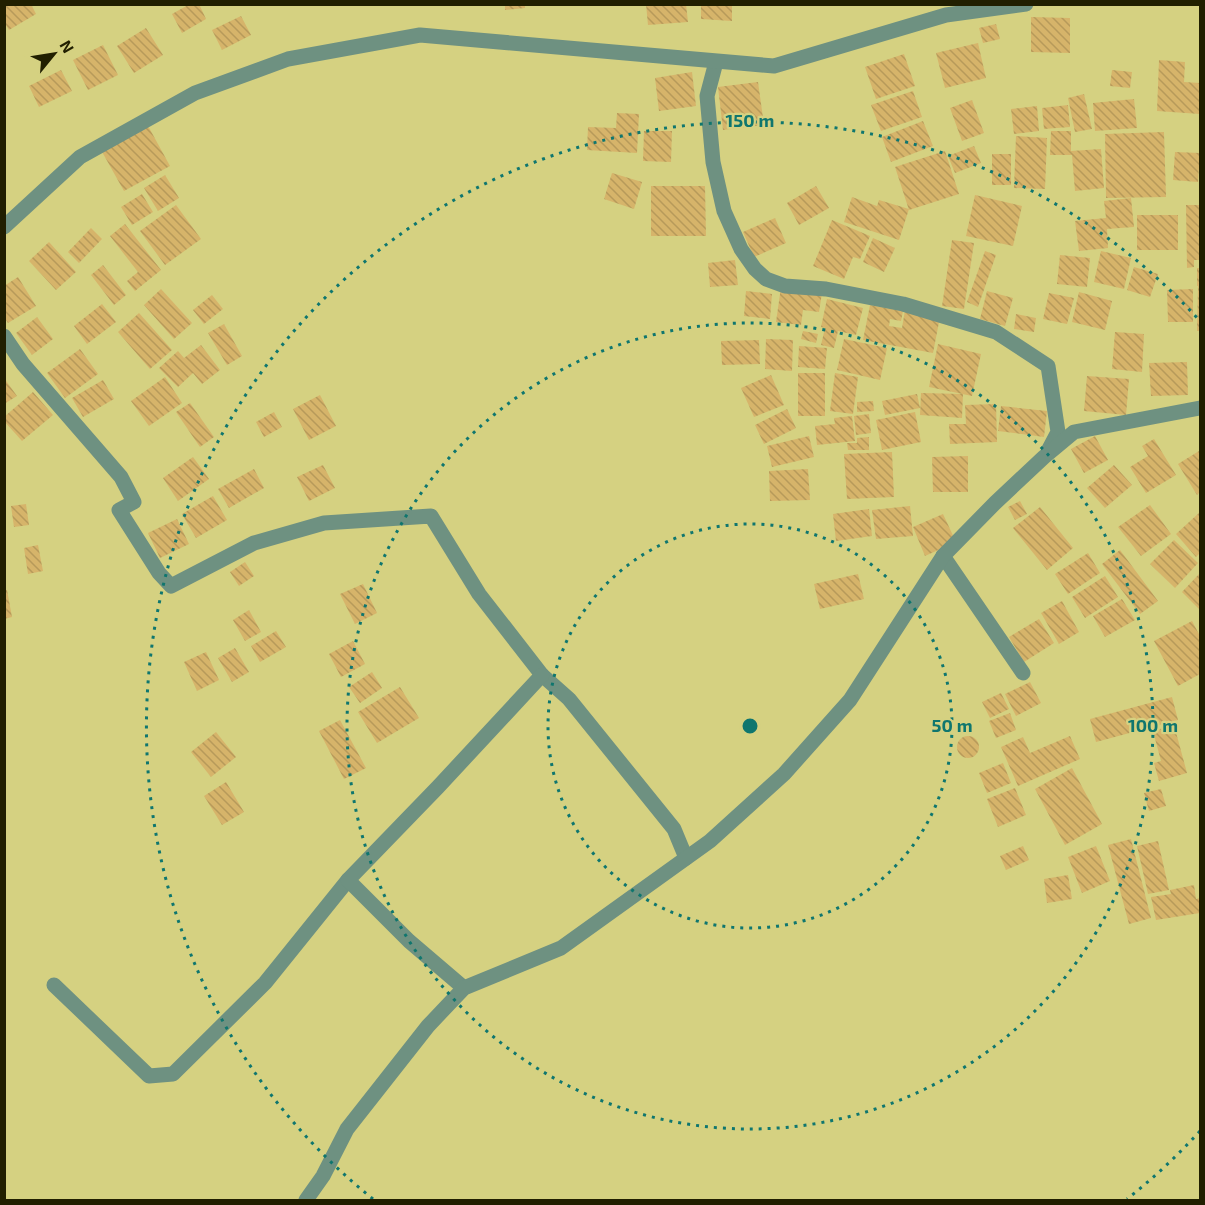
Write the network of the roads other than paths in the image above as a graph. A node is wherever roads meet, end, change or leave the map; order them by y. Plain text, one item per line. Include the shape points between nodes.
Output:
1 (1026, 4) edge
2 (716, 62) junction
3 (4, 226) edge
4 (4, 336) edge
5 (1200, 408) edge
6 (1044, 457) junction
7 (943, 556) junction
8 (1023, 673) dead end
9 (542, 675) junction
10 (686, 858) junction
11 (348, 880) junction
12 (54, 985) dead end
13 (464, 988) junction
14 (306, 1200) edge

1 - 2 street via 946,15 774,66
2 - 3 street via 420,35 288,59 195,93 80,157
2 - 6 street via 707,96 713,162 724,211 755,269 766,279 785,286 903,304 996,332 1048,366 1058,432
4 - 9 street via 23,364 121,477 134,502 119,510 171,586 254,543 324,523 431,516 479,594
5 - 6 street via 1074,432
6 - 7 street
7 - 8 street
7 - 10 street via 850,700 784,774
9 - 10 street via 569,699 674,829
9 - 11 street
10 - 13 street via 561,948
11 - 12 street via 264,983 173,1074 149,1076
11 - 13 street via 409,941
13 - 14 street via 428,1026 347,1129

